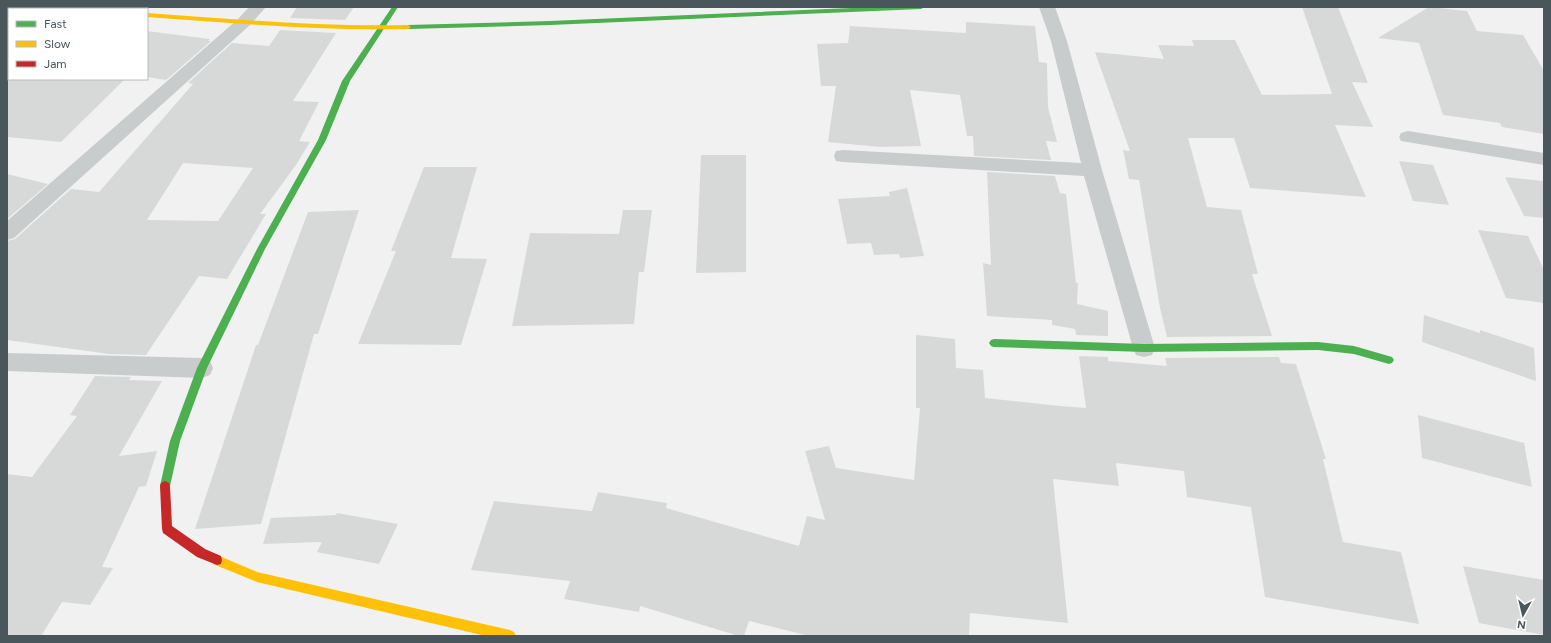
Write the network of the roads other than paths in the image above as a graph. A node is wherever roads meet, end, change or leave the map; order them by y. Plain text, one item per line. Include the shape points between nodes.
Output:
1 (258, 7) edge
2 (395, 7) edge
3 (921, 7) edge
4 (1047, 7) edge
5 (148, 15) edge
6 (244, 22) junction
7 (379, 28) junction
8 (1408, 137) dead end
9 (844, 156) dead end
10 (1544, 159) edge
11 (1092, 170) junction
12 (7, 233) edge
13 (994, 343) dead end
14 (1144, 348) junction
15 (1389, 360) dead end
16 (7, 362) edge
17 (202, 368) junction
18 (510, 636) edge

1 - 6 street
2 - 7 street
3 - 7 street
4 - 11 street via 1059,41
5 - 6 street
6 - 7 street
6 - 12 street
7 - 17 street via 346,81 322,140 261,249
8 - 10 street
9 - 11 street
11 - 14 street
13 - 14 street
14 - 15 street via 1318,346 1354,350
16 - 17 street
17 - 18 street via 175,441 164,490 167,529 201,554 257,577

